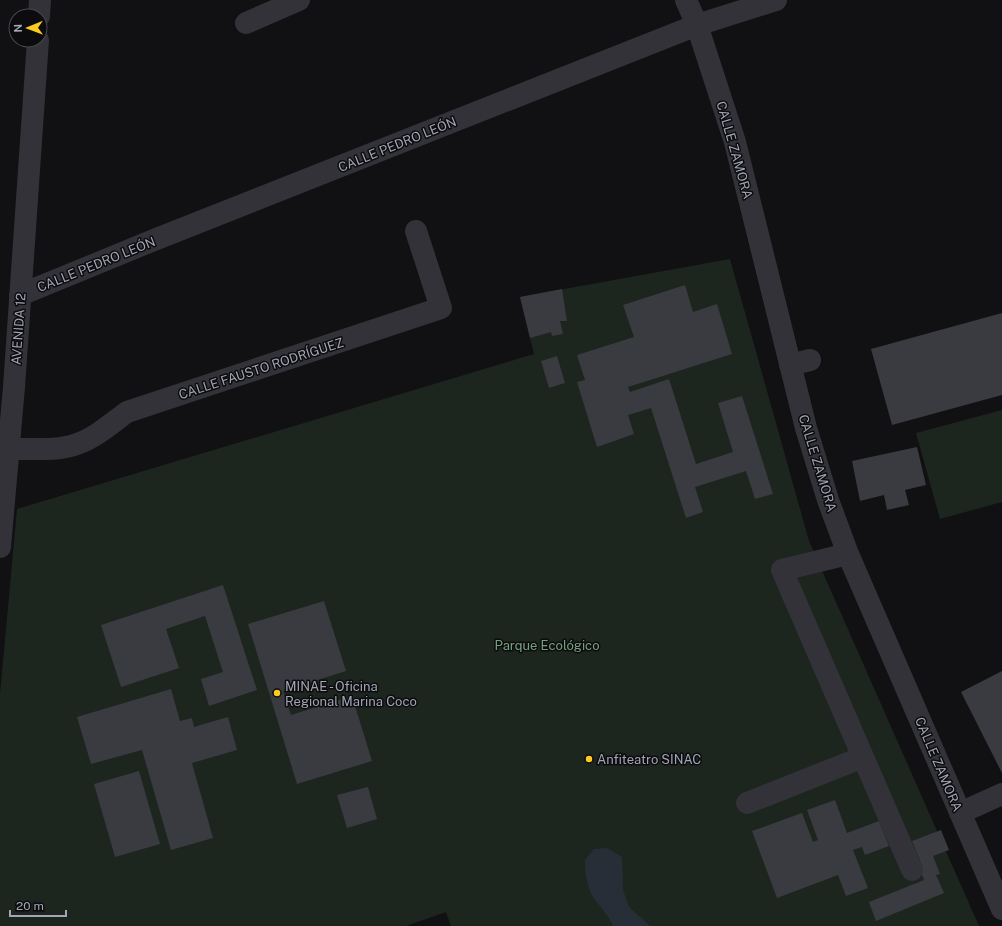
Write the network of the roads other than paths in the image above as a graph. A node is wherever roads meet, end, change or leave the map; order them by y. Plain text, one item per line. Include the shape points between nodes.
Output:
1 (298, 0) edge
2 (686, 0) edge
3 (776, 0) edge
4 (246, 22) dead end
5 (697, 25) junction
6 (37, 48) edge
7 (416, 231) dead end
8 (20, 295) junction
9 (7, 387) edge
10 (8, 449) junction
11 (0, 546) edge
12 (848, 554) junction
13 (863, 757) junction
14 (1002, 794) edge
15 (747, 803) dead end
16 (960, 813) junction
17 (912, 870) dead end
18 (1002, 908) edge

1 - 4 street
2 - 5 street, CALLE ZAMORA
3 - 5 street, CALLE PEDRO LEÓN
5 - 8 street, CALLE PEDRO LEÓN
5 - 12 street, CALLE ZAMORA via 735,142 800,363 806,428
6 - 8 street, AVENIDA 12
7 - 10 street, CALLE FAUSTO RODRÍGUEZ via 441,308 127,412 78,444 54,448
8 - 9 street, AVENIDA 12
9 - 10 street, AVENIDA 12
10 - 11 street, AVENIDA 12
12 - 13 street via 782,570
12 - 16 street, CALLE ZAMORA
13 - 15 street
13 - 17 street
14 - 16 street
16 - 18 street, CALLE ZAMORA

